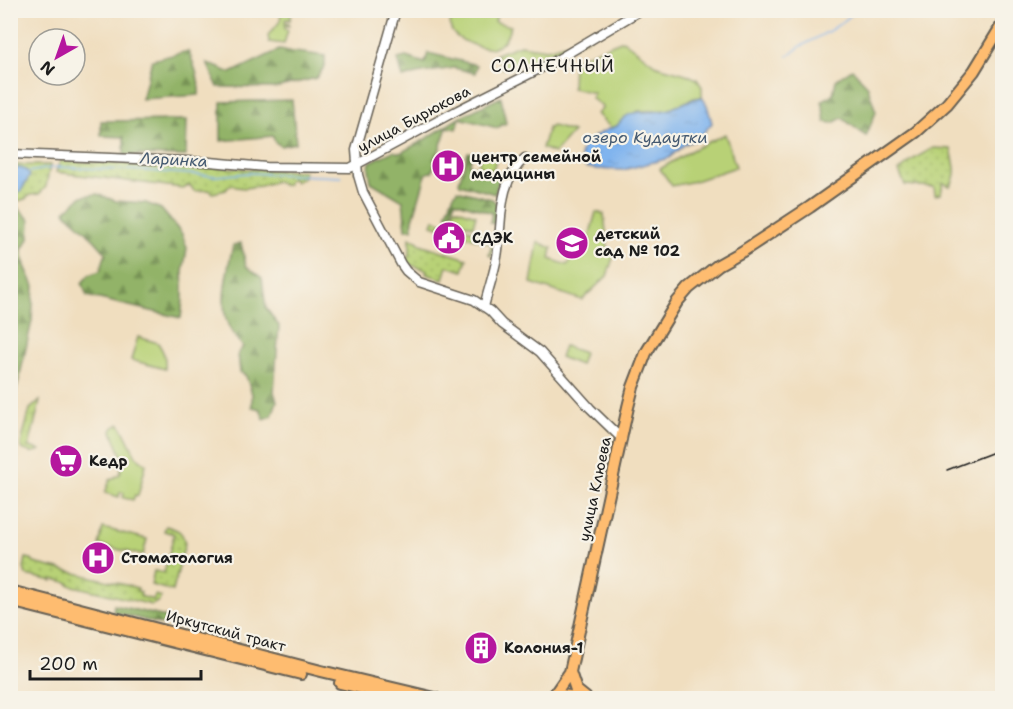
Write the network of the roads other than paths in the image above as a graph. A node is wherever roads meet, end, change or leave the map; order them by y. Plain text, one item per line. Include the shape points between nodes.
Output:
1 (396, 10) edge
2 (641, 10) edge
3 (1002, 25) edge
4 (11, 154) edge
5 (525, 158) dead end
6 (357, 164) junction
7 (484, 307) junction
8 (622, 439) junction
9 (10, 591) edge
10 (10, 600) edge
11 (570, 672) junction
12 (402, 699) edge
13 (435, 699) edge
14 (552, 699) edge
15 (584, 699) edge

1 - 6 street, улица Бирюкова via 356,150
2 - 6 street, улица Бирюкова via 555,61
3 - 8 main road, улица Клюева via 974,71 933,118 810,207 718,265 677,302 639,369
4 - 6 street via 266,166 350,168
5 - 7 street via 515,168 502,199 497,258
6 - 7 street, улица Бирюкова via 363,192 406,271 419,282
7 - 8 street, улица Бирюкова via 540,352
8 - 11 main road, улица Клюева
9 - 13 main road, Иркутский тракт
10 - 12 main road, Иркутский тракт
11 - 14 main road, улица Клюева
11 - 15 main road
14 - 15 main road via 566,695

